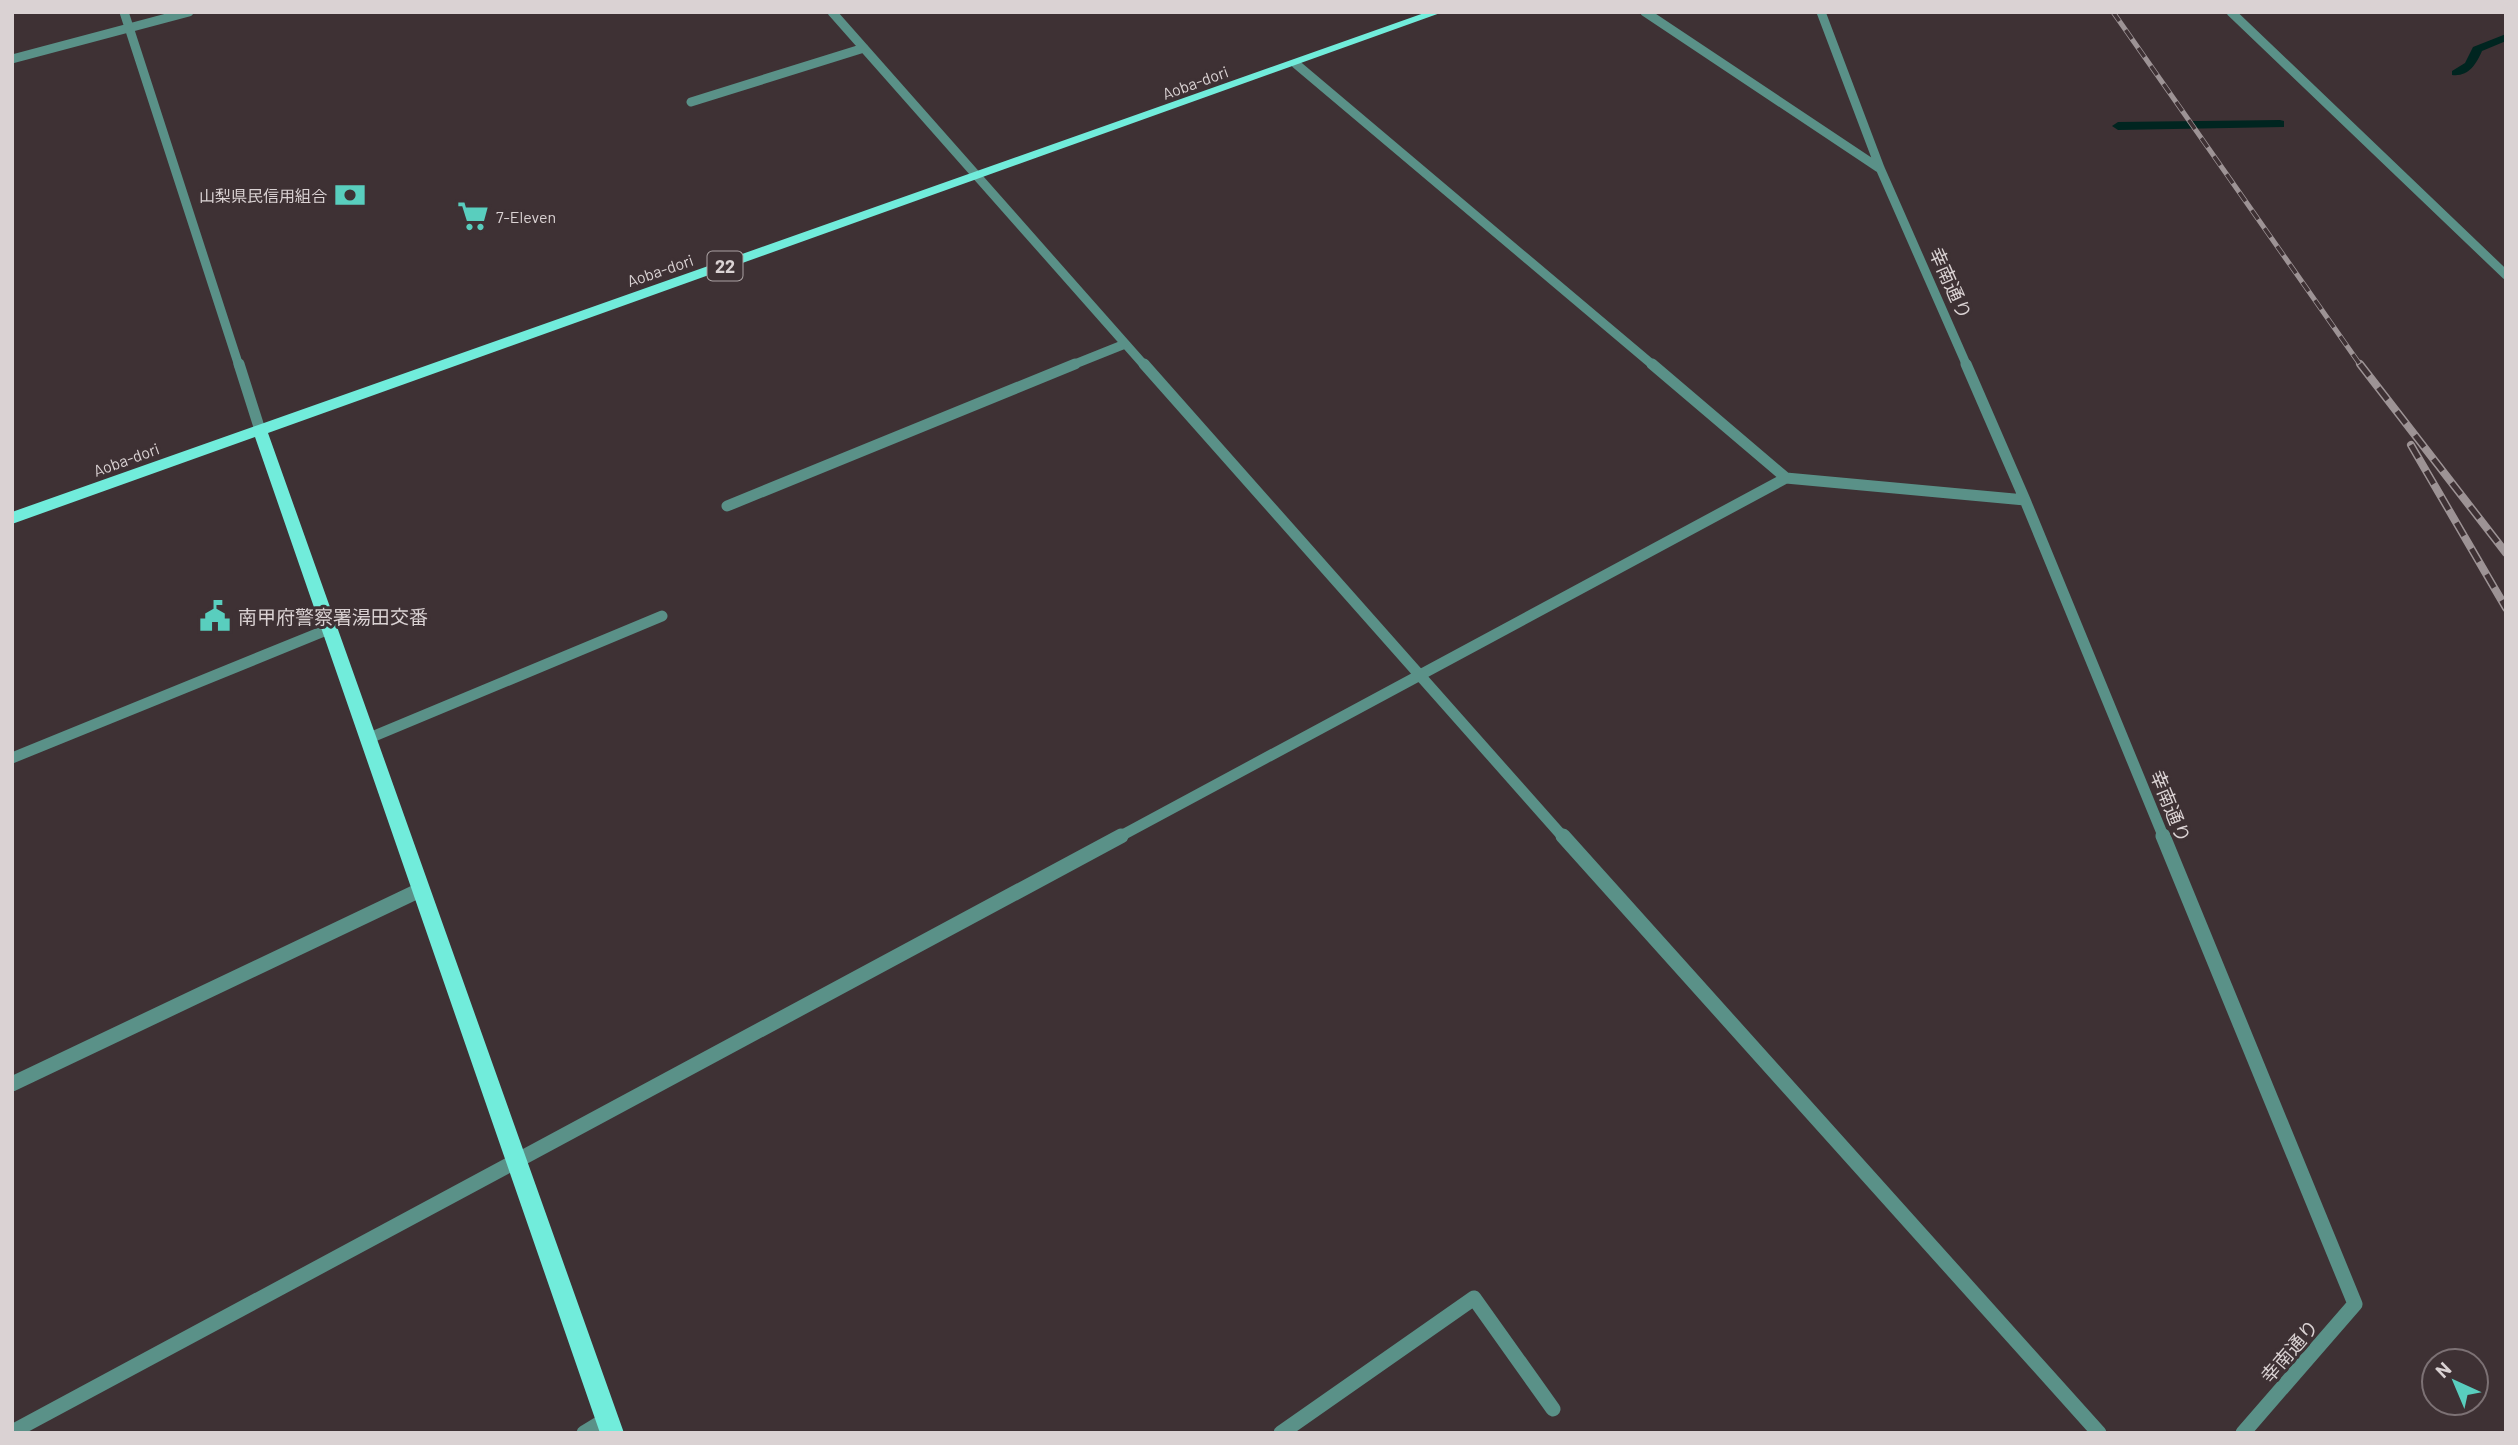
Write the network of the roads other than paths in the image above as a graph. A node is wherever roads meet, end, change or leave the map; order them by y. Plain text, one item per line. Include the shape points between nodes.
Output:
1 (124, 12) edge
2 (189, 12) edge
3 (832, 12) edge
4 (1438, 12) edge
5 (1645, 12) edge
6 (1821, 12) edge
7 (2231, 12) edge
8 (129, 28) junction
9 (864, 48) junction
10 (12, 60) edge
11 (1296, 64) junction
12 (691, 102) dead end
13 (1880, 168) junction
14 (979, 178) junction
15 (2506, 275) edge
16 (1125, 344) junction
17 (260, 430) junction
18 (1786, 478) junction
19 (2025, 500) junction
20 (727, 506) dead end
21 (12, 518) edge
22 (663, 616) dead end
23 (328, 629) junction
24 (1419, 676) junction
25 (367, 739) junction
26 (12, 758) edge
27 (420, 890) junction
28 (12, 1084) edge
29 (516, 1161) junction
30 (1553, 1409) dead end
31 (609, 1426) edge
32 (12, 1432) edge
33 (584, 1433) edge
34 (1281, 1433) edge
35 (2099, 1433) edge
36 (2243, 1433) edge

1 - 8 street
2 - 8 street
3 - 9 street
4 - 11 main road, Aoba-dori / 22
5 - 13 street
6 - 13 street, 幸南通り
7 - 15 street
8 - 10 street
8 - 17 street
9 - 12 street
9 - 14 street
11 - 14 main road, Aoba-dori / 22
11 - 18 street
13 - 19 street, 幸南通り
14 - 16 street
14 - 17 main road, Aoba-dori / 22
16 - 20 street
16 - 24 street
17 - 21 main road, Aoba-dori / 22
17 - 23 main road
18 - 19 street
18 - 24 street
19 - 36 street, 幸南通り via 2355,1304
22 - 25 street
23 - 25 main road
23 - 26 street
24 - 29 street
24 - 35 street
25 - 27 main road
27 - 28 street
27 - 29 main road
29 - 31 main road
29 - 32 street
30 - 34 street via 1474,1298
31 - 33 street

